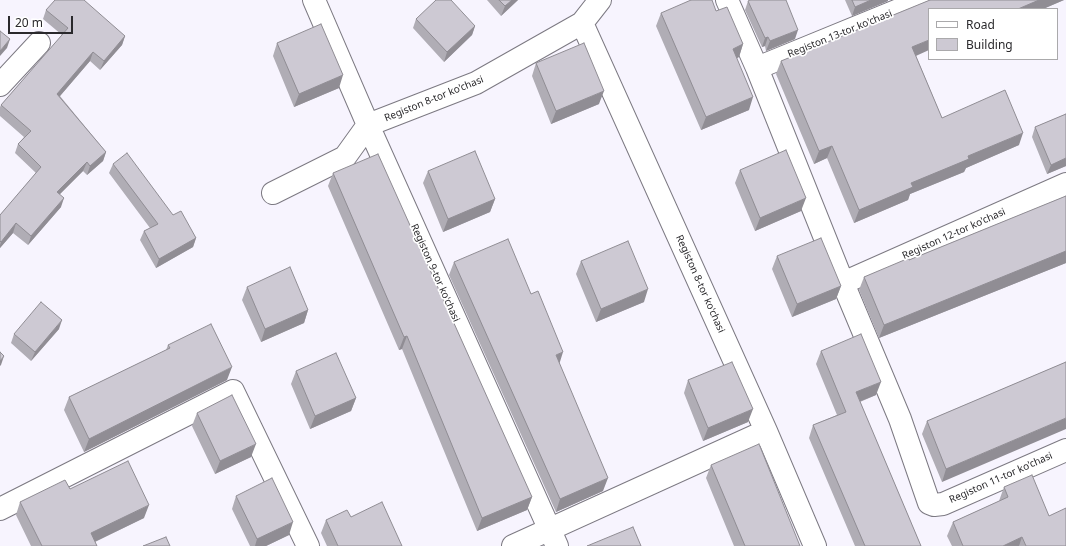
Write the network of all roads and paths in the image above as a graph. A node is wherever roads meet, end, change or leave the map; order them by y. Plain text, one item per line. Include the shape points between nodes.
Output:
1 (314, 0) edge
2 (600, 0) edge
3 (727, 0) edge
4 (923, 0) edge
5 (582, 23) junction
6 (39, 43) dead end
7 (757, 68) junction
8 (0, 84) edge
9 (368, 125) junction
10 (1066, 184) edge
11 (273, 193) dead end
12 (843, 283) junction
13 (766, 431) junction
14 (1066, 450) edge
15 (0, 509) edge
16 (554, 537) edge
17 (308, 546) edge
18 (513, 546) edge
19 (815, 546) edge

1 - 9 street, Registon 9-tor ko'chasi
2 - 5 street, Registon 8-tor ko'chasi
3 - 7 street
4 - 7 street, Registon 13-tor ko'chasi
5 - 9 street, Registon 8-tor ko'chasi via 476,83
5 - 13 street, Registon 8-tor ko'chasi
6 - 8 street
7 - 12 street
9 - 11 street via 345,157
9 - 16 street, Registon 9-tor ko'chasi
10 - 12 street, Registon 12-tor ko'chasi
12 - 14 street, Registon 11-tor ko'chasi via 900,419 929,503 943,504
13 - 16 street
13 - 19 street, Registon 8-tor ko'chasi
15 - 17 street via 233,392
16 - 18 street

